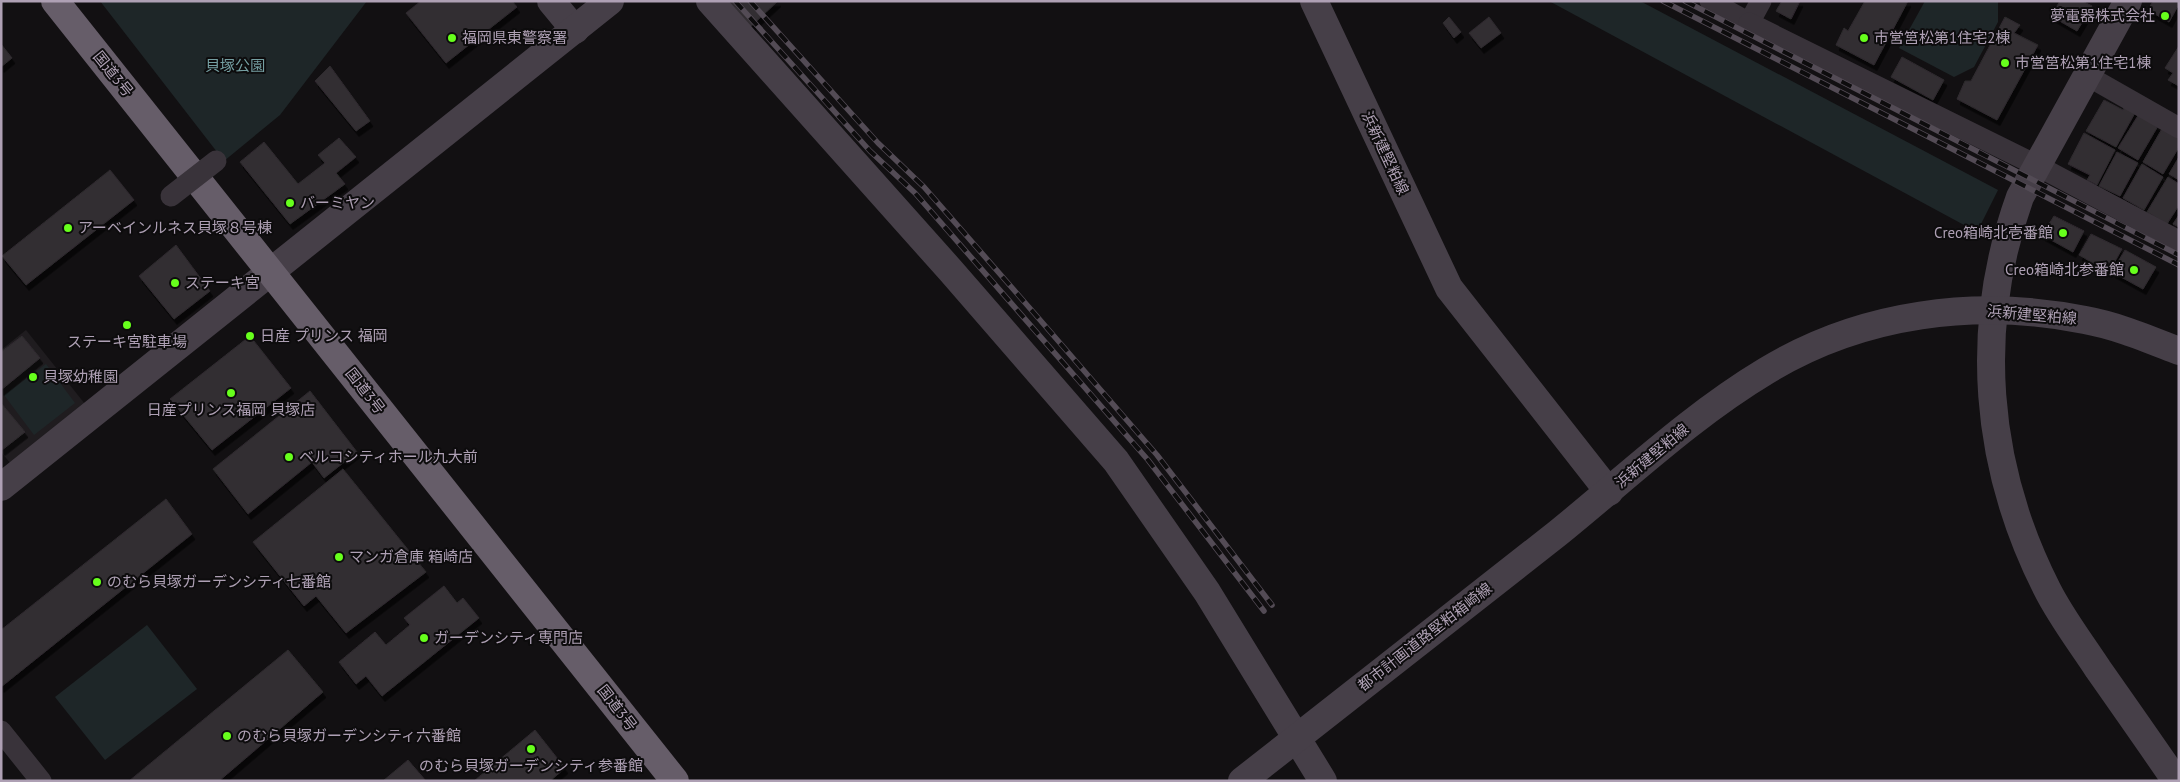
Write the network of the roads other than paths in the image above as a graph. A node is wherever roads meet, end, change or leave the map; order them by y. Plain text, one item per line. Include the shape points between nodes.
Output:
1 (55, 1) edge
2 (551, 1) edge
3 (610, 1) edge
4 (710, 1) edge
5 (1314, 1) edge
6 (1710, 1) edge
7 (1761, 1) edge
8 (2128, 1) edge
9 (1749, 23) junction
10 (575, 30) junction
11 (2086, 75) junction
12 (2179, 128) edge
13 (216, 161) dead end
14 (2036, 165) junction
15 (171, 196) dead end
16 (2179, 241) edge
17 (272, 273) junction
18 (1992, 310) junction
19 (2179, 351) edge
20 (1, 487) edge
21 (1609, 492) junction
22 (1, 731) edge
23 (1297, 737) junction
24 (40, 781) edge
25 (675, 781) edge
26 (1242, 781) edge
27 (1323, 781) edge
28 (2176, 781) edge

1 - 17 highway, 国道3号
2 - 10 street
3 - 10 street
4 - 23 street via 1116,462 1207,592
5 - 21 street, 浜新建堅粕線 via 1449,288
6 - 9 street
7 - 9 street
8 - 11 street
9 - 14 street
10 - 17 street
11 - 12 street
11 - 14 street
13 - 15 street, bridge
14 - 16 street
14 - 18 street via 2010,227
17 - 20 street
17 - 25 highway, 国道3号
18 - 19 street, 浜新建堅粕線 via 2086,320 2132,332
18 - 21 street, 浜新建堅粕線 via 1916,314 1806,350 1731,393
18 - 28 street via 1990,368 1994,422 2006,484 2023,539 2048,591
21 - 23 street, 都市計画道路堅粕箱崎線
22 - 24 street
23 - 26 street, 都市計画道路堅粕箱崎線
23 - 27 street

